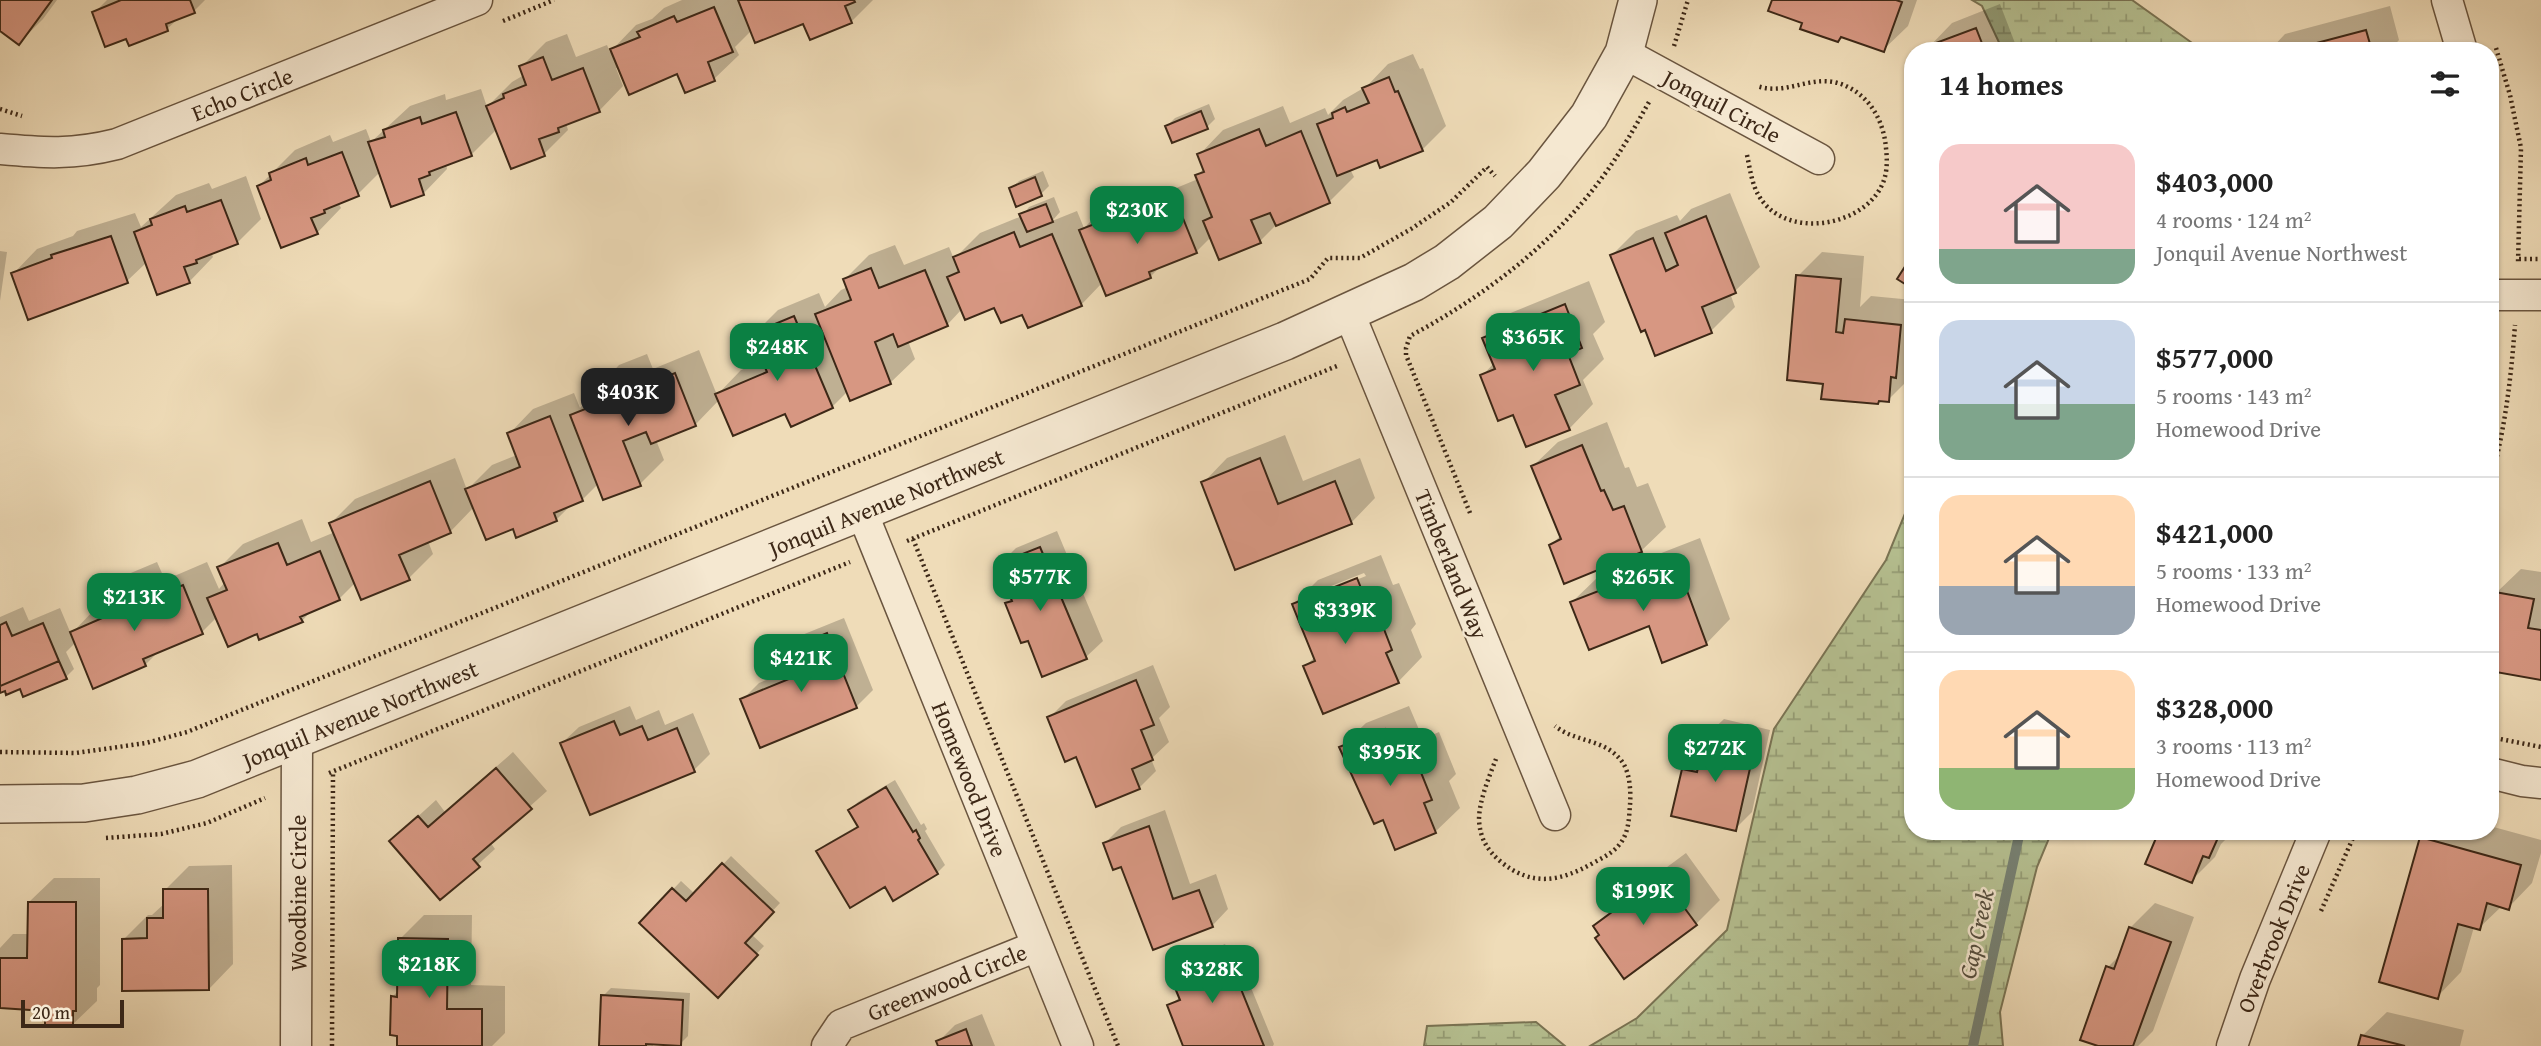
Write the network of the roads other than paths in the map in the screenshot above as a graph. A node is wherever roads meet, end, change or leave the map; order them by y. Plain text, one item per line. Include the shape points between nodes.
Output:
1 (477, 0) edge
2 (1638, 0) edge
3 (2447, 0) edge
4 (2459, 42) edge
5 (1624, 54) junction
6 (0, 149) edge
7 (1819, 159) dead end
8 (1349, 313) junction
9 (862, 512) junction
10 (297, 739) junction
11 (2499, 775) edge
12 (2541, 783) edge
13 (0, 804) edge
14 (1555, 815) dead end
15 (2312, 840) edge
16 (1037, 946) junction
17 (296, 1046) edge
18 (827, 1046) edge
19 (1078, 1046) edge
20 (2232, 1046) edge

1 - 6 street, Echo Circle via 117,144 56,154
2 - 5 street, Jonquil Avenue Northwest
3 - 4 street
5 - 7 street, Jonquil Circle
5 - 8 street, Jonquil Avenue Northwest via 1589,116 1544,174 1498,222 1447,262
8 - 9 street, Jonquil Avenue Northwest
8 - 14 street, Timberland Way
9 - 10 street, Jonquil Avenue Northwest
9 - 16 street, Homewood Drive
10 - 13 street, Jonquil Avenue Northwest via 197,779 137,795 84,803
10 - 17 street, Woodbine Circle
11 - 12 street
15 - 20 street, Overbrook Drive
16 - 18 street, Greenwood Circle via 841,1025
16 - 19 street, Homewood Drive

